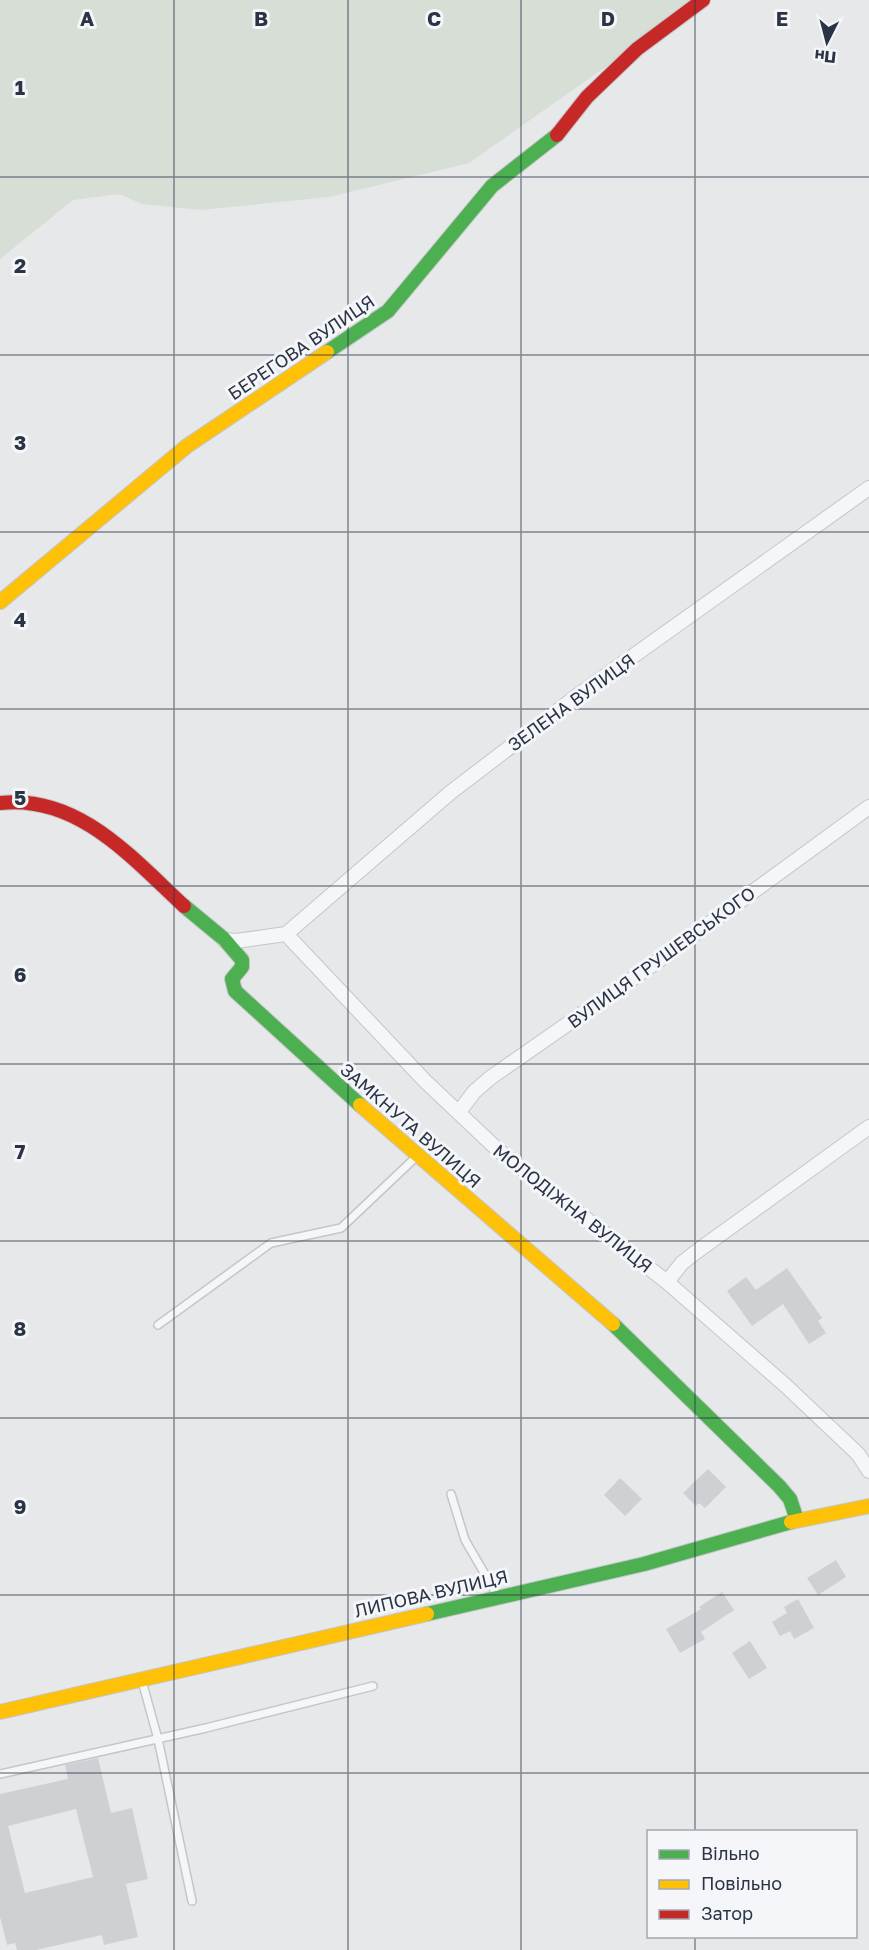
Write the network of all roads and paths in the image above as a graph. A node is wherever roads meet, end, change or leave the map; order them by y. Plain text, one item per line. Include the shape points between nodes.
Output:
1 (703, 0) edge
2 (869, 488) edge
3 (0, 602) edge
4 (0, 803) edge
5 (869, 807) edge
6 (286, 934) junction
7 (224, 940) junction
8 (459, 1112) junction
9 (869, 1127) edge
10 (417, 1156) junction
11 (667, 1282) junction
12 (158, 1325) dead end
13 (869, 1471) edge
14 (451, 1494) dead end
15 (869, 1506) edge
16 (798, 1520) junction
17 (497, 1596) junction
18 (142, 1680) junction
19 (373, 1686) dead end
20 (0, 1712) edge
21 (158, 1739) junction
22 (0, 1774) edge
23 (192, 1901) dead end

1 - 3 street, БЕРЕГОВА ВУЛИЦЯ via 637,49 587,97 560,132 492,186 388,311 187,446
2 - 6 street, ЗЕЛЕНА ВУЛИЦЯ via 469,778
4 - 7 street, ЗАМКНУТА ВУЛИЦЯ via 35,802 81,819
5 - 8 street, ВУЛИЦЯ ГРУШЕВСЬКОГО via 490,1078
6 - 7 street
6 - 8 street, МОЛОДІЖНА ВУЛИЦЯ
7 - 10 street, ЗАМКНУТА ВУЛИЦЯ via 242,960 242,967 232,979 235,991
8 - 11 street, МОЛОДІЖНА ВУЛИЦЯ via 498,1150
9 - 11 street via 696,1252
10 - 12 lane via 341,1228 271,1243
10 - 16 street, ЗАМКНУТА ВУЛИЦЯ via 594,1307 670,1378 779,1486 790,1499
11 - 13 street, МОЛОДІЖНА ВУЛИЦЯ via 858,1454
14 - 17 lane via 465,1540
15 - 16 street, ЛИПОВА ВУЛИЦЯ
16 - 17 street, ЛИПОВА ВУЛИЦЯ via 644,1564
17 - 18 street, ЛИПОВА ВУЛИЦЯ
18 - 20 street, ЛИПОВА ВУЛИЦЯ
18 - 21 lane
19 - 21 lane
21 - 22 lane
21 - 23 lane

